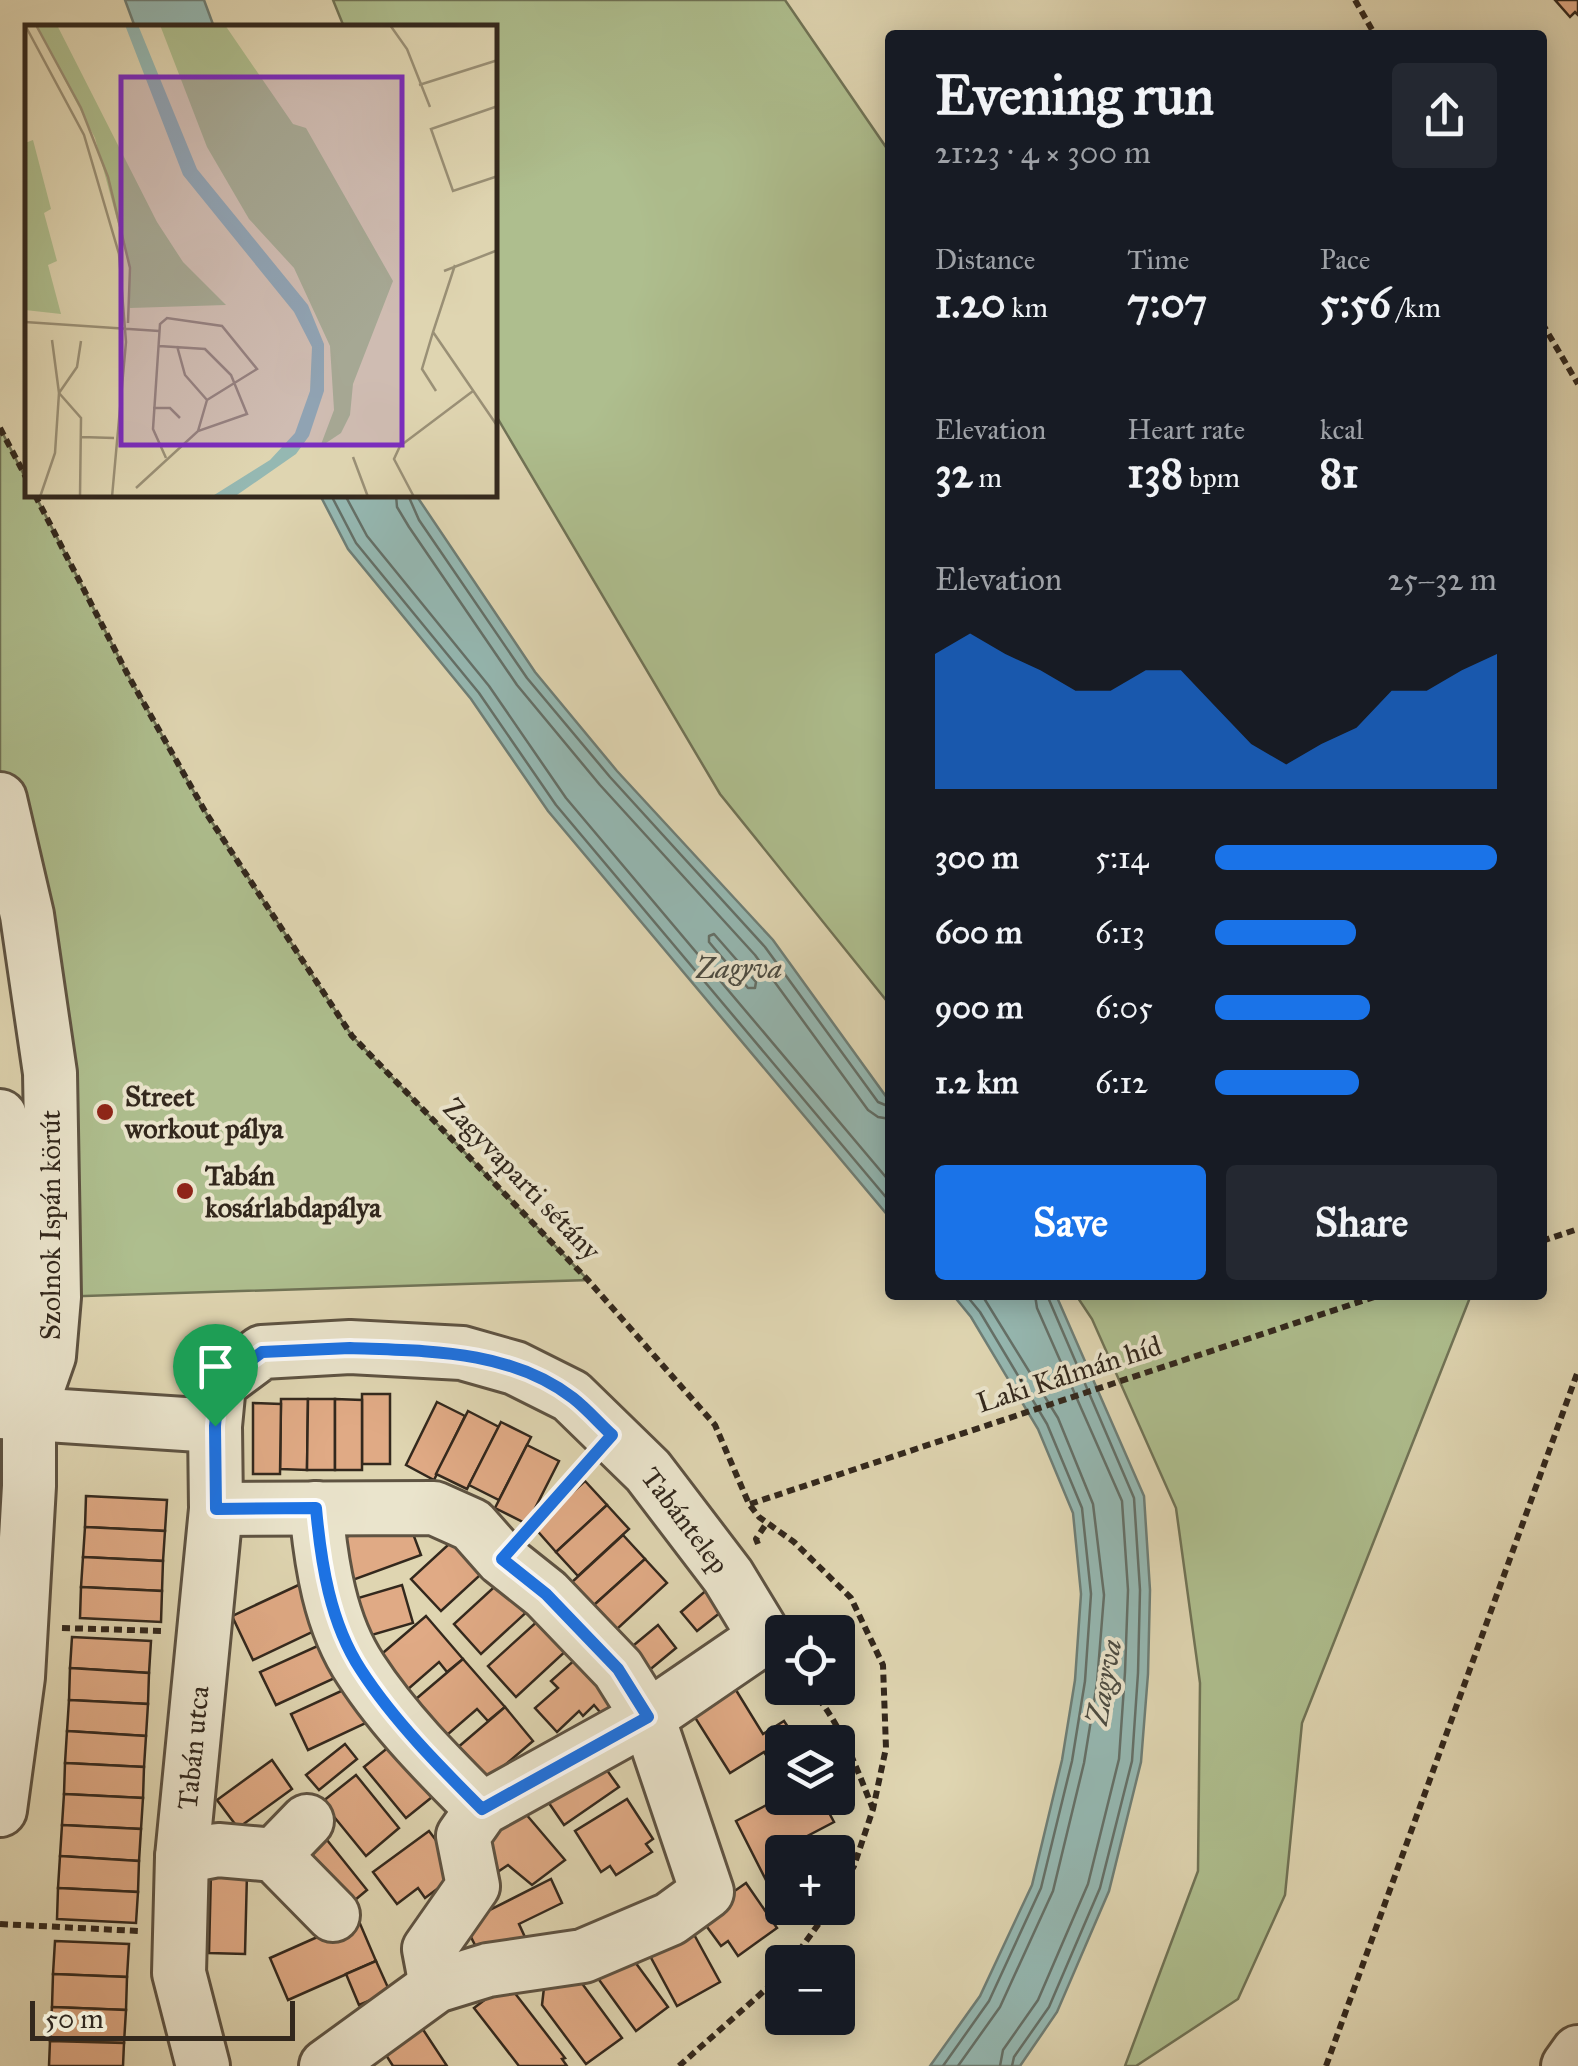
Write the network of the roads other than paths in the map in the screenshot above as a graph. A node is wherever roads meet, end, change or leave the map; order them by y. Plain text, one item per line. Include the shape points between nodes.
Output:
1 (0, 799) edge
2 (0, 1116) edge
3 (2, 1229) edge
4 (14, 1412) edge
5 (215, 1426) junction
6 (316, 1508) junction
7 (0, 1509) edge
8 (216, 1509) junction
9 (22, 1608) junction
10 (648, 1717) junction
11 (482, 1809) junction
12 (0, 1810) edge
13 (182, 1857) junction
14 (333, 1915) dead end
15 (436, 1986) junction
16 (1578, 2052) edge
17 (203, 2066) edge
18 (326, 2066) edge
19 (1568, 2066) edge

1 - 4 street, Szolnok Ispán körút via 27,914 50,1072 54,1153 49,1356
2 - 3 street, Szolnok Ispán körút
3 - 4 street, Szolnok Ispán körút
4 - 5 street
4 - 9 street via 30,1486
5 - 8 street, Tabán utca
5 - 10 street, Tabántelep via 219,1384 262,1352 462,1353 515,1368 571,1396 648,1471 766,1637
6 - 8 street
6 - 10 street via 434,1508 472,1525 618,1669
6 - 11 street via 322,1563 360,1669
7 - 9 street
8 - 13 street, Tabán utca
9 - 12 street
10 - 11 street, Tabántelep
10 - 15 street via 707,1892 670,1919 583,1956 488,1970
11 - 15 street via 463,1836 473,1886 429,1949
13 - 14 street via 290,1838
13 - 17 street, Tabán utca via 180,1973
15 - 18 street
16 - 19 street

